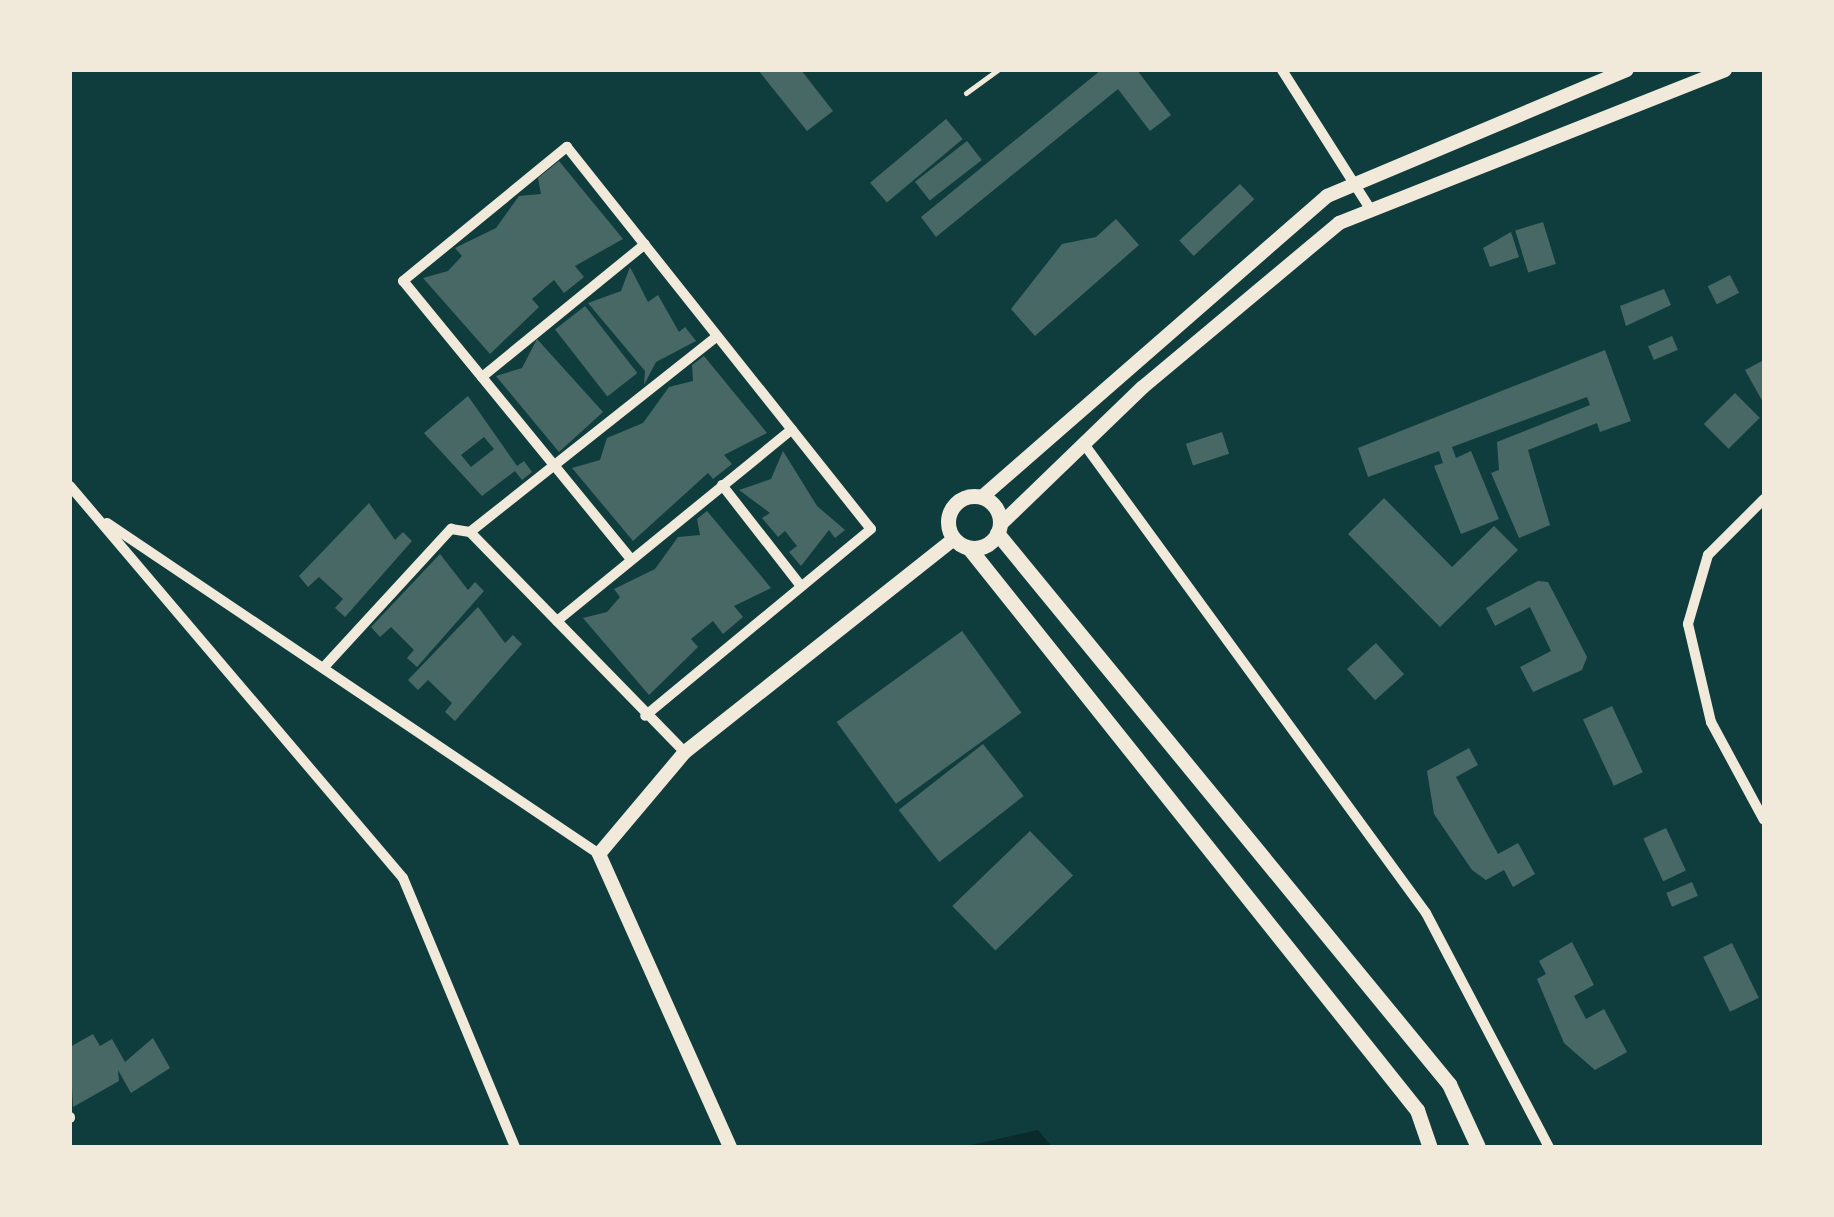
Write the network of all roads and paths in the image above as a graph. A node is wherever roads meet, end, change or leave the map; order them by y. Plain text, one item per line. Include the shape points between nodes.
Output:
1 (998, 70) edge
2 (1282, 70) edge
3 (1627, 70) edge
4 (1725, 70) edge
5 (1608, 73) edge
6 (966, 94) dead end
7 (1352, 179) junction
8 (1368, 207) junction
9 (645, 244) junction
10 (717, 336) junction
11 (482, 378) junction
12 (792, 429) junction
13 (1084, 444) junction
14 (556, 468) junction
15 (722, 485) junction
16 (70, 486) edge
17 (982, 497) junction
18 (1764, 499) edge
19 (95, 515) junction
20 (999, 529) junction
21 (470, 532) junction
22 (962, 543) junction
23 (630, 558) junction
24 (801, 586) junction
25 (557, 621) junction
26 (324, 667) junction
27 (644, 716) junction
28 (685, 752) junction
29 (1764, 820) edge
30 (599, 854) junction
31 (515, 1147) edge
32 (730, 1147) edge
33 (1430, 1147) edge
34 (1478, 1147) edge
35 (1549, 1147) edge

1 - 6 lane
2 - 7 street
3 - 5 street
4 - 8 street
5 - 7 street
7 - 8 street
7 - 17 street via 1292,221
8 - 13 street via 1308,246
9 - 10 street
9 - 11 street
9 - 11 street via 567,146 403,281
10 - 12 street
10 - 14 street
11 - 14 street
12 - 15 street
12 - 24 street via 871,529
13 - 20 street
13 - 35 street via 1426,912
14 - 21 street
14 - 23 street
15 - 23 street
15 - 24 street
16 - 19 street
17 - 20 main road
17 - 22 main road via 952,506
18 - 29 street via 1708,556 1688,624 1712,722
19 - 26 street
19 - 31 street via 403,878
20 - 22 main road
20 - 34 main road via 1450,1084
21 - 25 street
21 - 26 street via 450,529
22 - 28 street
22 - 33 main road via 1418,1110
23 - 25 street
24 - 27 street
25 - 27 street
26 - 30 street
27 - 28 street
28 - 30 street
30 - 32 street

